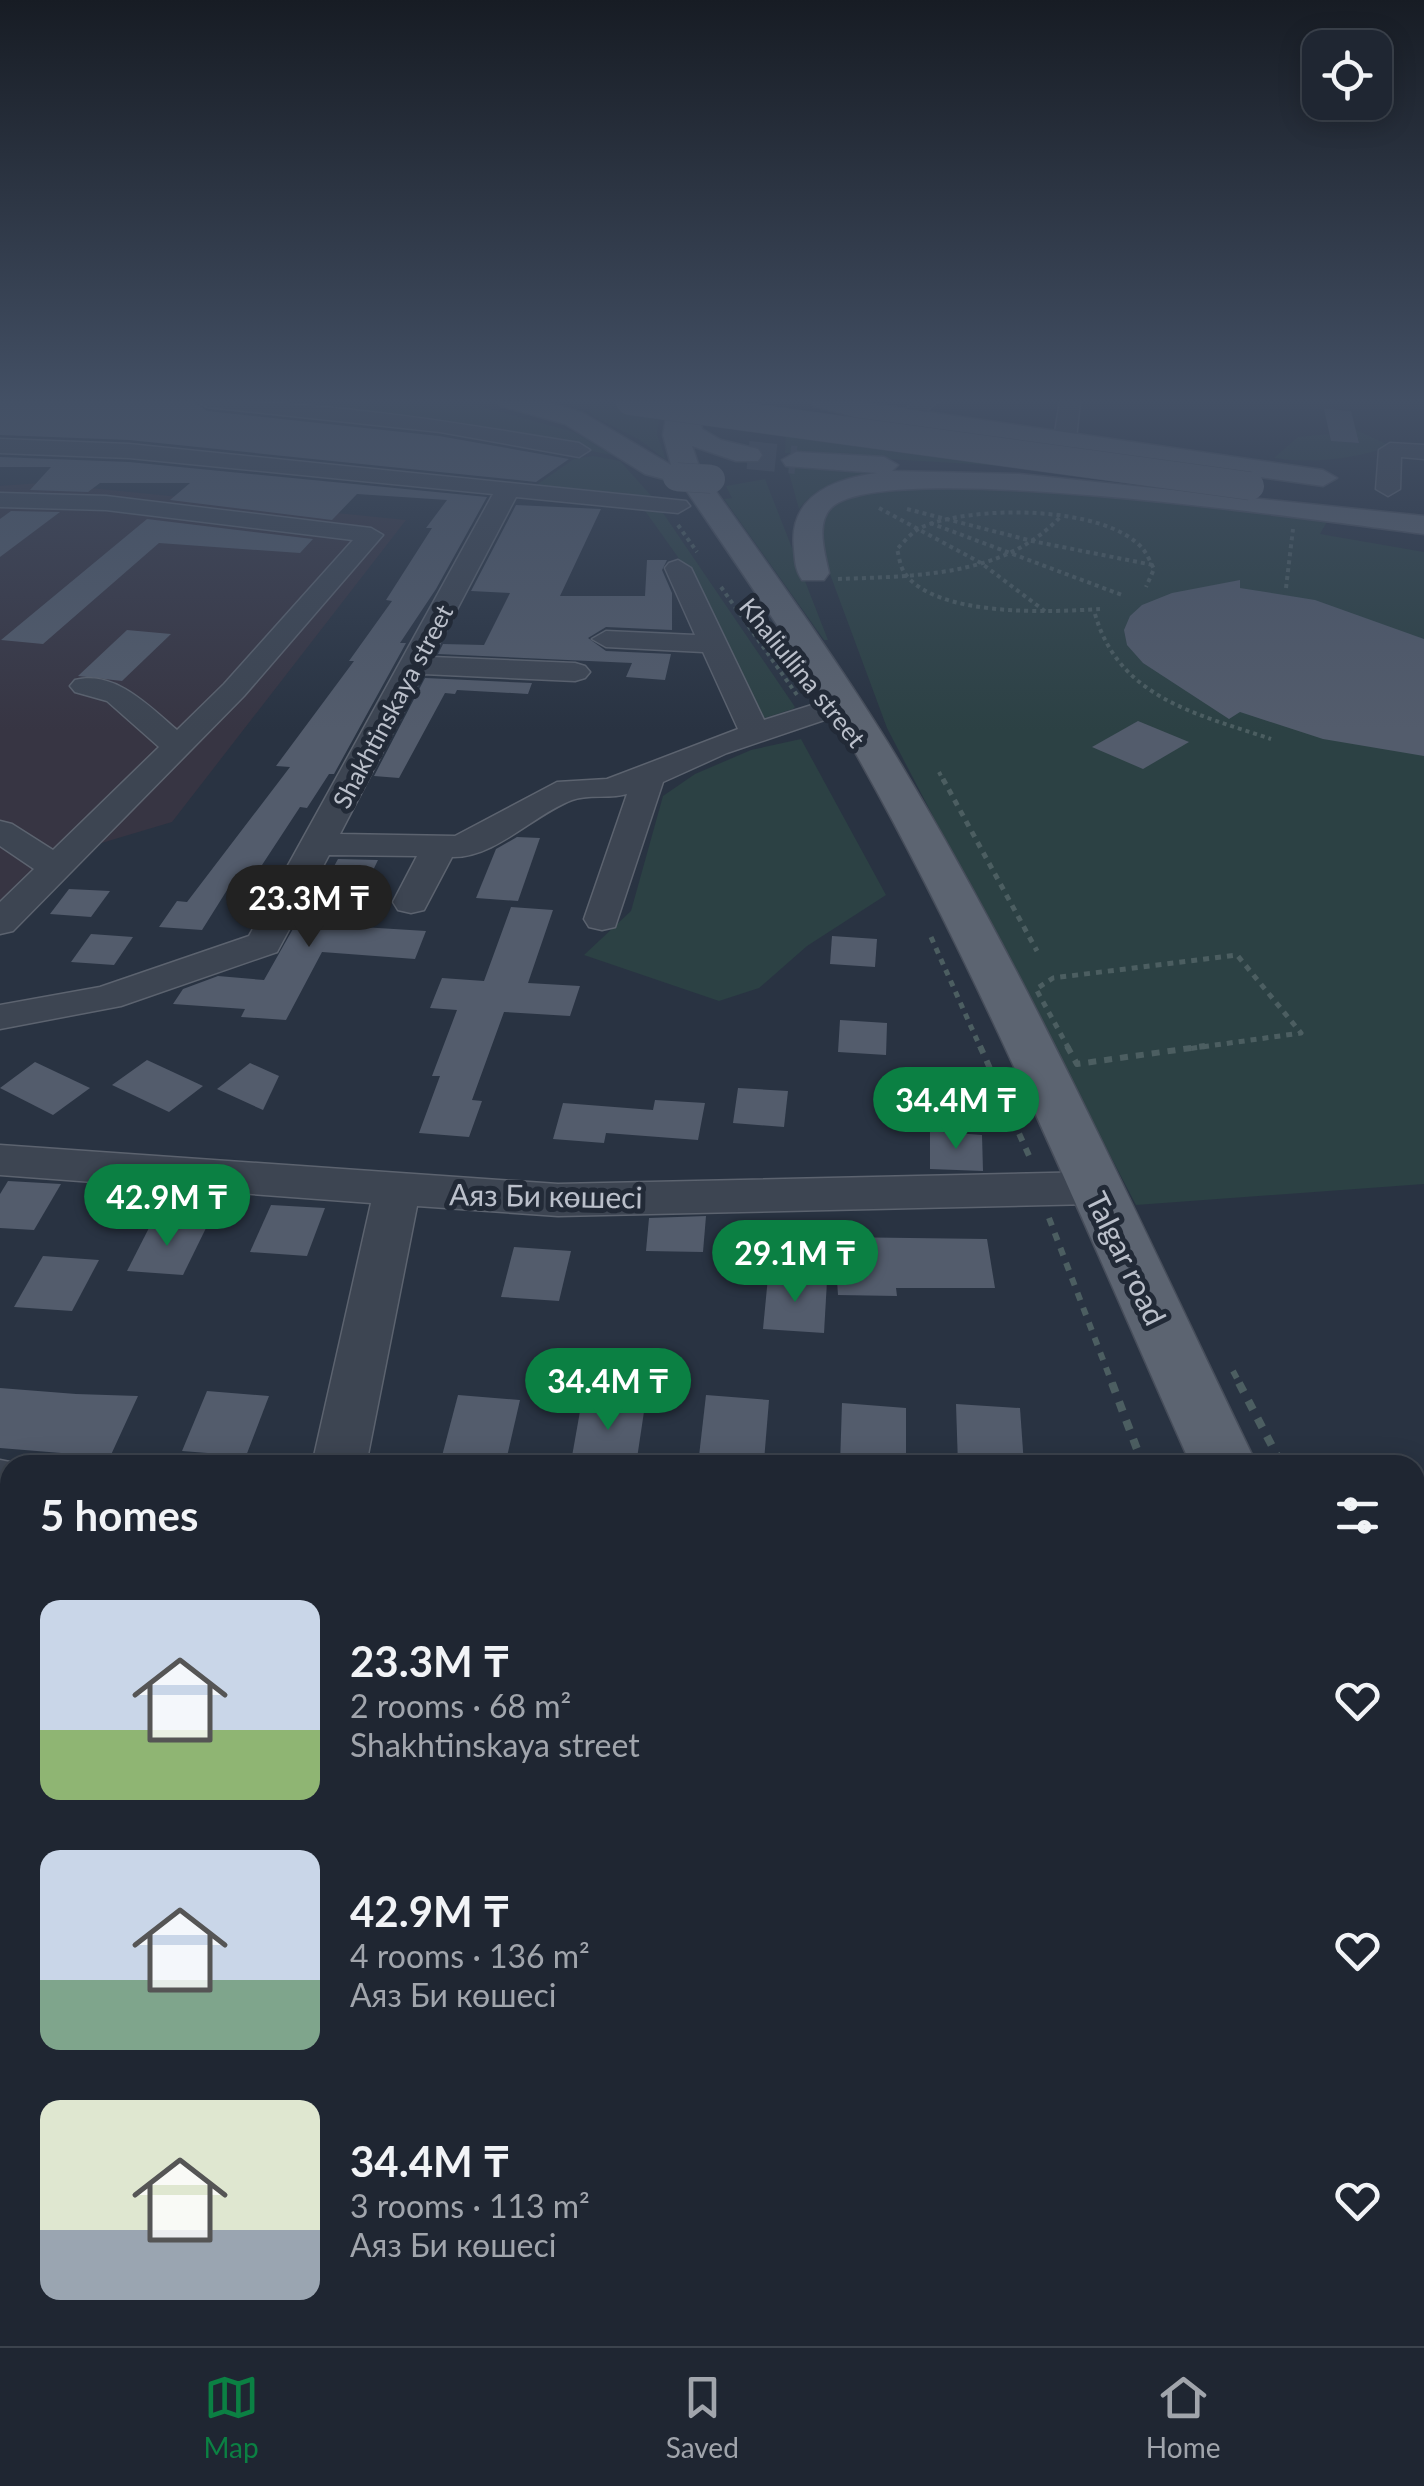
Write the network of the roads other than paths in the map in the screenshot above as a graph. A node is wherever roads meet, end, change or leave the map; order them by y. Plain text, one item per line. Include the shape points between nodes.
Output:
1 (245, 510) edge
2 (394, 510) edge
3 (496, 510) edge
4 (683, 510) edge
5 (715, 510) edge
6 (795, 510) edge
7 (813, 510) edge
8 (384, 518) junction
9 (690, 564) road end
10 (826, 596) junction
11 (606, 639) dead end
12 (714, 644) junction
13 (412, 665) junction
14 (575, 672) dead end
15 (84, 686) dead end
16 (820, 711) junction
17 (755, 732) junction
18 (176, 745) junction
19 (649, 777) junction
20 (916, 778) junction
21 (0, 831) edge
22 (320, 844) junction
23 (440, 846) junction
24 (55, 867) junction
25 (411, 902) dead end
26 (602, 919) dead end
27 (0, 923) edge
28 (0, 1017) edge
29 (0, 1160) edge
30 (1066, 1188) junction
31 (397, 1190) junction
32 (341, 1455) edge
33 (1218, 1455) edge

1 - 8 street
2 - 8 street
3 - 13 street, Shakhtinskaya street
4 - 16 main road, Khaliullina street
5 - 20 main road
6 - 10 main road
7 - 10 main road via 807,529
8 - 18 street via 234,690
9 - 12 street
10 - 20 main road
11 - 12 street
12 - 17 street
13 - 14 street
13 - 22 street, Shakhtinskaya street
15 - 18 street via 118,695
16 - 17 street, Shakhtinskaya street
16 - 20 main road, Khaliullina street
17 - 19 street, Shakhtinskaya street
18 - 24 street
19 - 23 street, Shakhtinskaya street via 610,789 569,789 462,846
19 - 26 street
20 - 30 main road, Talgar road
21 - 24 street
22 - 23 street, Shakhtinskaya street
22 - 28 street, Shakhtinskaya street via 264,944 107,998
23 - 25 street
24 - 27 street
29 - 31 street, Аяз Би көшесі
30 - 31 street, Аяз Би көшесі via 558,1200
30 - 33 main road, Talgar road
31 - 32 street

